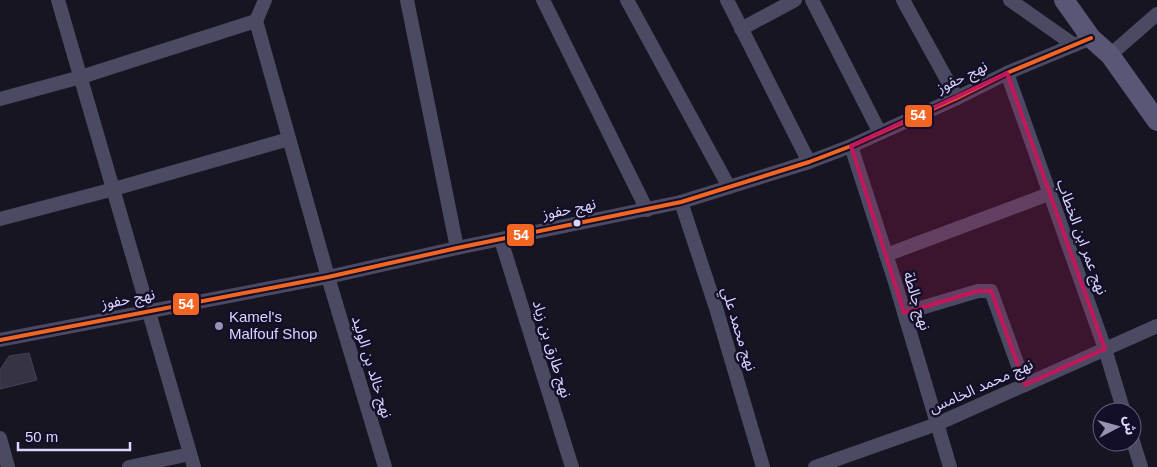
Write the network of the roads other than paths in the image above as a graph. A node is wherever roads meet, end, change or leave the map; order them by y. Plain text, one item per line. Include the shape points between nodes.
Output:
1 (58, 0) edge
2 (265, 0) edge
3 (543, 0) edge
4 (627, 0) edge
5 (727, 0) edge
6 (795, 0) edge
7 (812, 0) edge
8 (903, 0) edge
9 (1010, 0) edge
10 (1064, 0) edge
11 (411, 2) edge
12 (1157, 14) edge
13 (256, 22) junction
14 (741, 29) junction
15 (1082, 41) junction
16 (1110, 55) junction
17 (1008, 73) junction
18 (81, 77) junction
19 (957, 98) junction
20 (0, 99) edge
21 (1157, 121) edge
22 (879, 131) junction
23 (289, 139) junction
24 (851, 146) junction
25 (809, 162) junction
26 (729, 187) junction
27 (114, 189) junction
28 (1049, 194) junction
29 (681, 202) junction
30 (647, 210) junction
31 (0, 219) edge
32 (501, 240) junction
33 (457, 248) junction
34 (886, 254) junction
35 (328, 277) junction
36 (150, 311) junction
37 (904, 313) junction
38 (1157, 326) edge
39 (0, 340) edge
40 (1105, 349) junction
41 (1025, 385) junction
42 (1121, 402) edge
43 (937, 424) junction
44 (0, 438) edge
45 (1136, 452) edge
46 (192, 460) edge
47 (8, 467) edge
48 (129, 467) edge
49 (385, 467) edge
50 (572, 467) edge
51 (763, 467) edge
52 (815, 467) edge
53 (950, 467) edge
54 (1141, 467) edge

1 - 18 street
2 - 13 street
3 - 30 street
4 - 26 street
5 - 14 street
6 - 14 street
7 - 22 street
8 - 19 street
9 - 15 street
10 - 15 street
11 - 33 street
12 - 16 street
13 - 18 street
13 - 23 street, نهج خالد بن الوليد
14 - 25 street
15 - 16 street
15 - 17 street, نهج حفوز
16 - 21 street
17 - 19 street, نهج حفوز
17 - 28 street, نهج عمر ابن الخطاب
18 - 20 street
18 - 27 street
19 - 22 street, نهج حفوز
22 - 24 street, نهج حفوز
23 - 27 street
23 - 35 street, نهج خالد بن الوليد
24 - 25 street, نهج حفوز
24 - 34 street, نهج جالطة
25 - 26 street, نهج حفوز
26 - 29 street, نهج حفوز
27 - 31 street
27 - 36 street
28 - 34 street
28 - 40 street, نهج عمر ابن الخطاب
29 - 30 street, نهج حفوز
29 - 51 street, نهج محمد علي
30 - 32 street, نهج حفوز
32 - 33 street, نهج حفوز
32 - 50 street, نهج طارق بن زياد
33 - 35 street, نهج حفوز
34 - 37 street, نهج جالطة
35 - 36 street, نهج حفوز
35 - 49 street, نهج خالد بن الوليد
36 - 39 street, نهج حفوز
36 - 46 street
37 - 41 street via 978,291 991,291
37 - 43 street, نهج جالطة
38 - 40 street, نهج محمد الخامس
40 - 41 street, نهج محمد الخامس
40 - 42 street, نهج عمر ابن الخطاب
41 - 43 street, نهج محمد الخامس
43 - 52 street, نهج محمد الخامس
43 - 53 street, نهج جالطة
44 - 47 street
45 - 54 street
46 - 48 street

